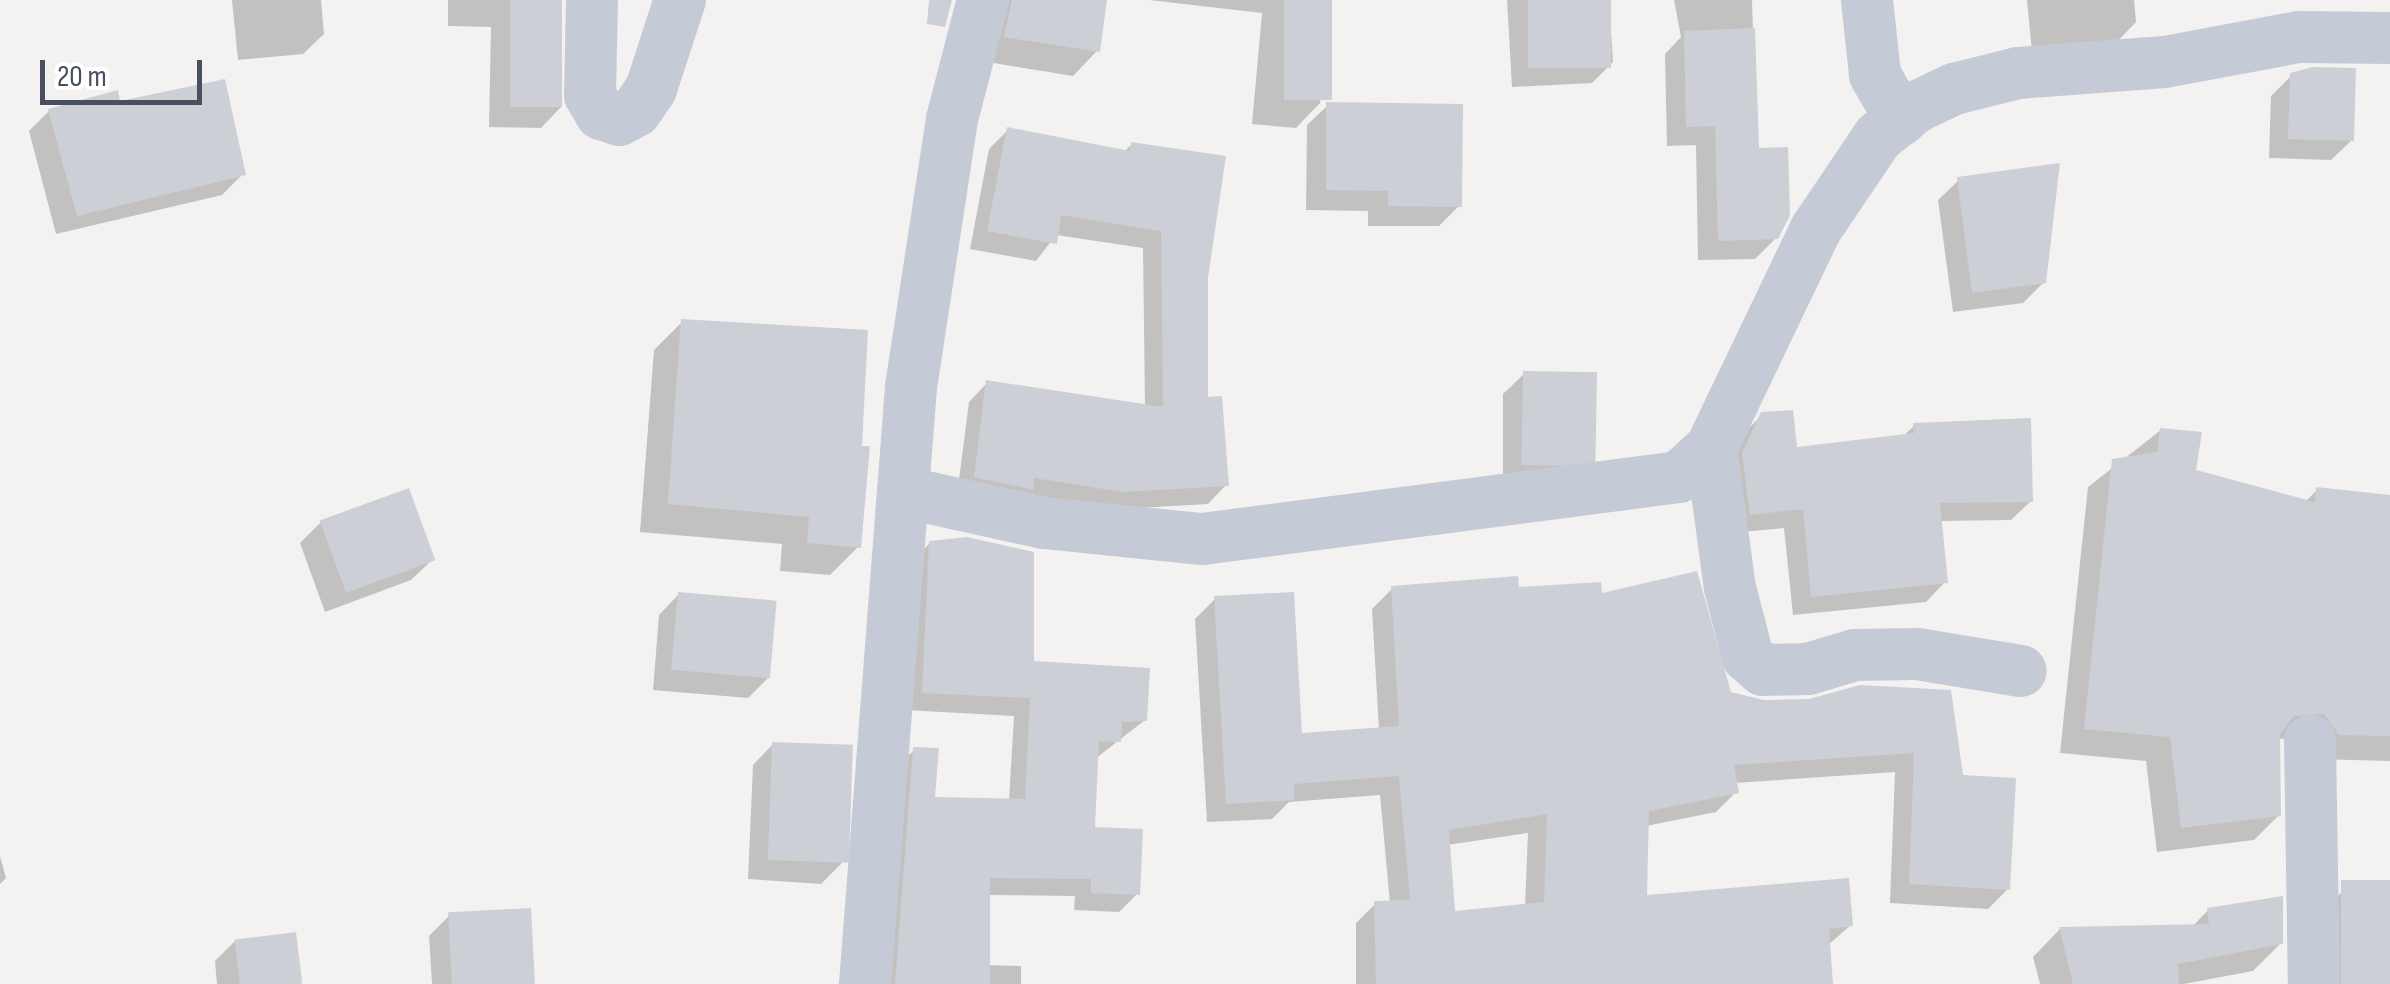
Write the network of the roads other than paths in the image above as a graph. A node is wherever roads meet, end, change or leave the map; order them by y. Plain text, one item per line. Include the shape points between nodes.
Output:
1 (592, 0) edge
2 (680, 0) edge
3 (983, 0) edge
4 (1867, 0) edge
5 (2390, 38) edge
6 (1901, 120) junction
7 (1711, 448) junction
8 (903, 492) junction
9 (2022, 671) dead end
10 (2310, 741) dead end
11 (865, 984) edge
12 (2314, 984) edge

1 - 2 street via 590,95 602,114 619,120 636,111 652,88
3 - 8 street via 952,119 911,387
4 - 6 street via 1875,75
5 - 6 street via 2299,37 2165,62 2018,73 1954,89
6 - 7 street via 1878,137 1816,229
7 - 8 street via 1678,476 1643,486 1202,539 1044,523
7 - 9 street via 1730,588 1748,657 1763,670 1808,669 1855,655 1917,654
8 - 11 street
10 - 12 street

